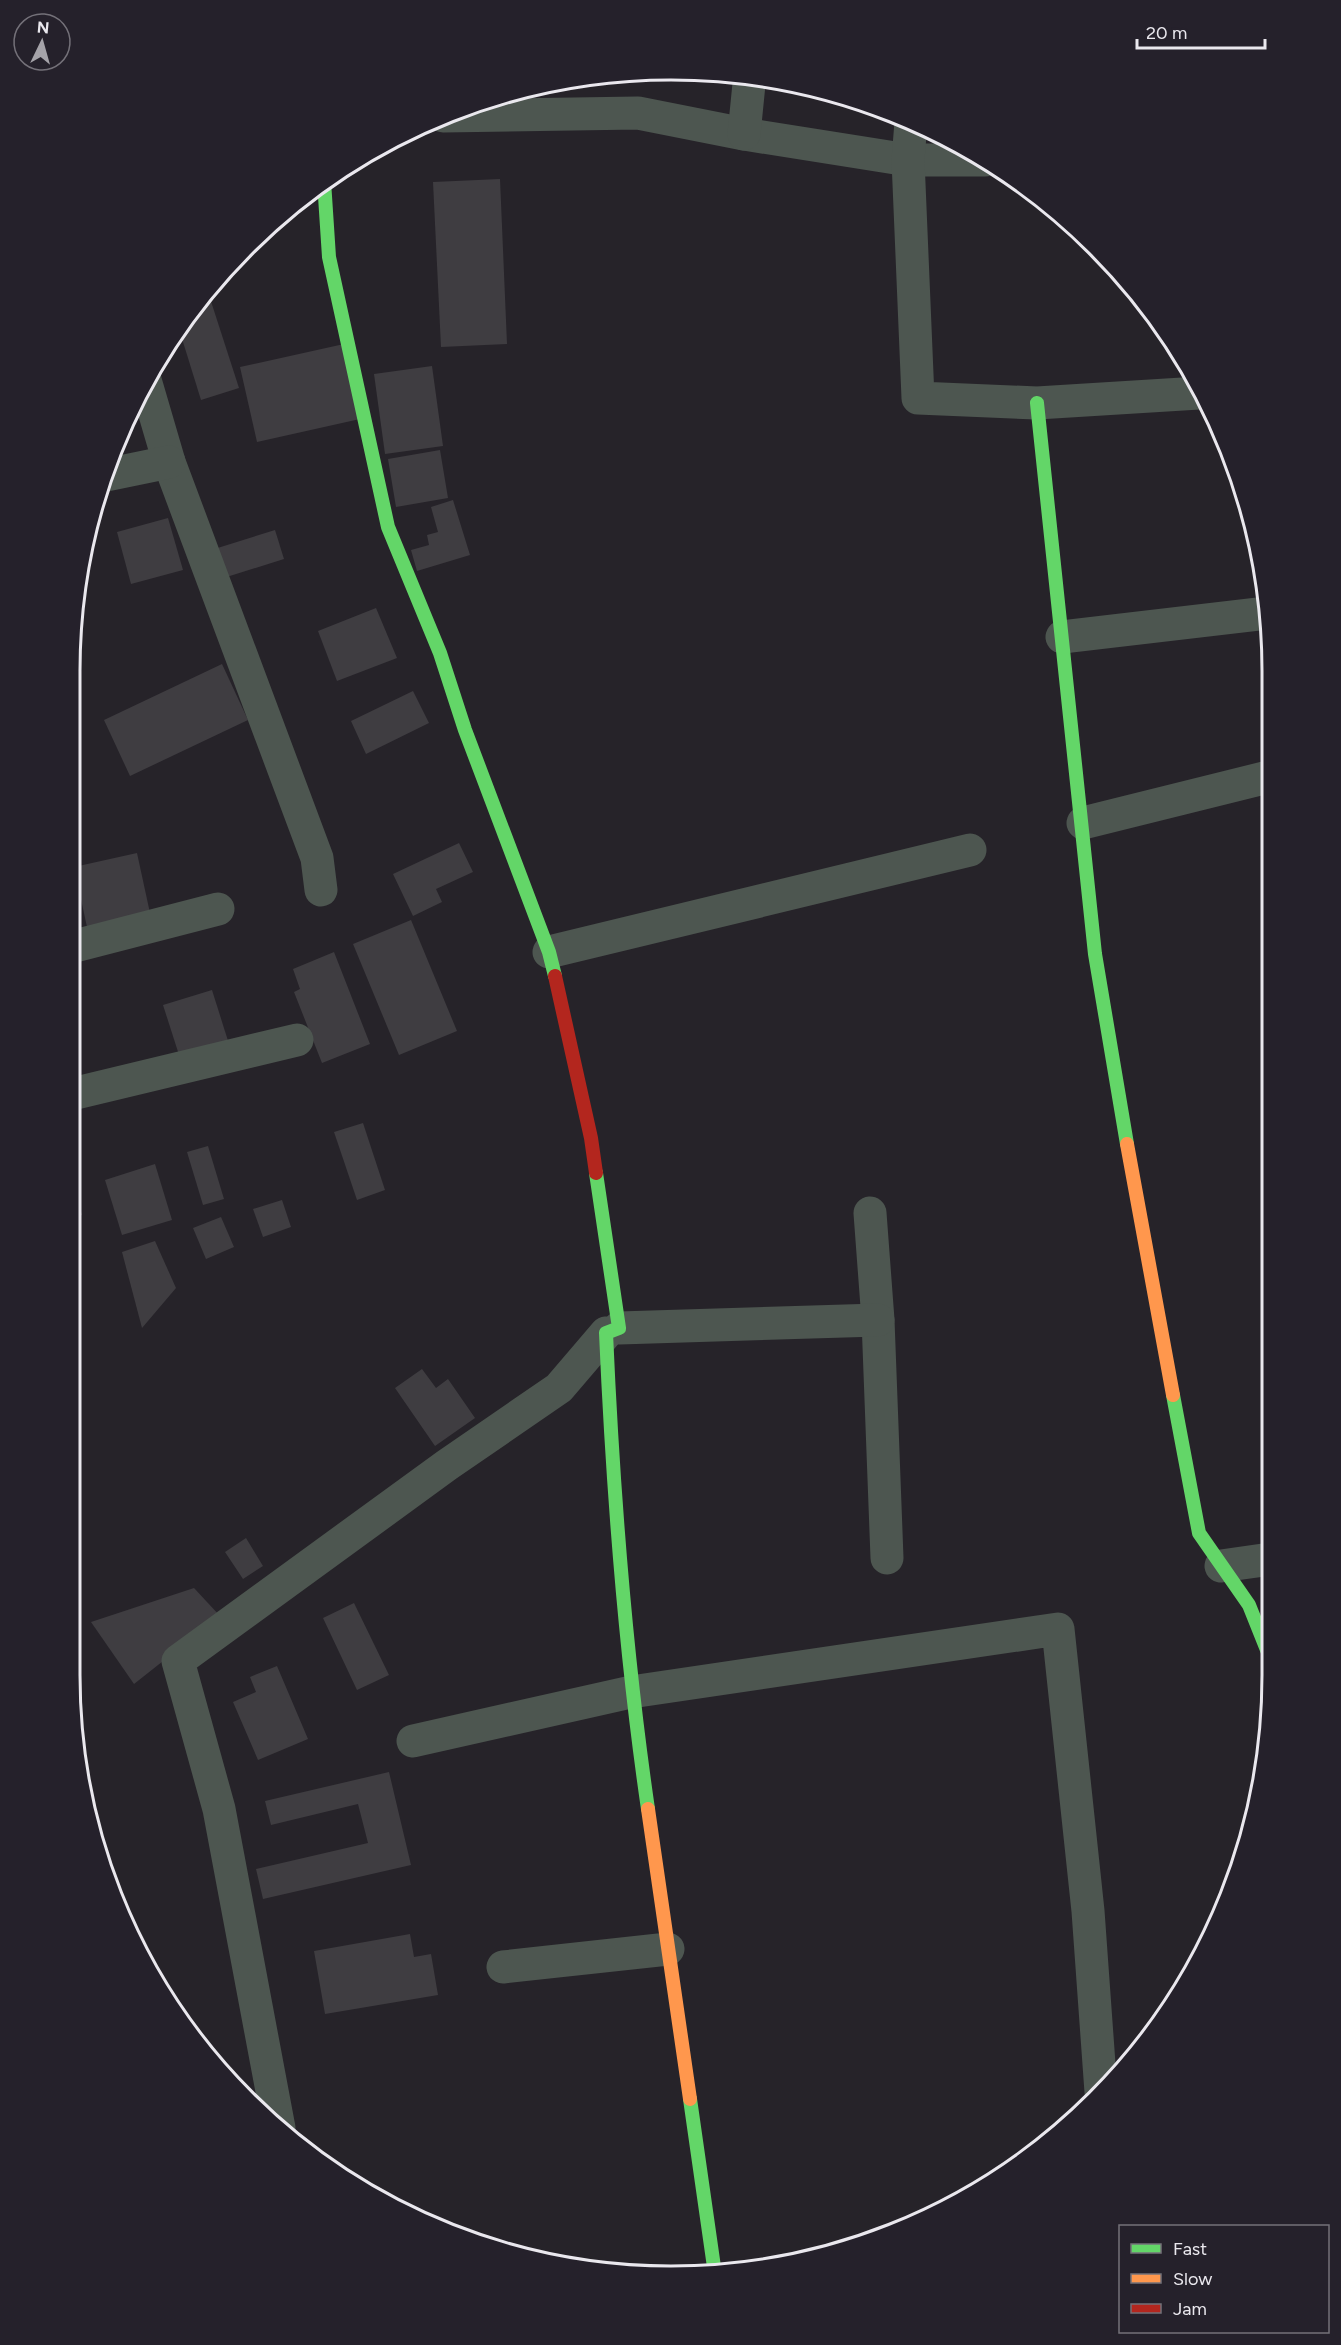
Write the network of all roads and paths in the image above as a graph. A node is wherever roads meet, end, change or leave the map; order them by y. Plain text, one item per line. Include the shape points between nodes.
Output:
1 (749, 85) edge
2 (468, 116) edge
3 (910, 130) edge
4 (744, 134) junction
5 (908, 160) junction
6 (968, 160) edge
7 (325, 192) edge
8 (149, 393) edge
9 (1192, 393) edge
10 (1037, 403) junction
11 (170, 462) junction
12 (114, 473) edge
13 (1258, 614) edge
14 (1062, 637) junction
15 (1262, 778) edge
16 (1083, 823) junction
17 (970, 850) dead end
18 (321, 890) dead end
19 (218, 909) dead end
20 (80, 945) edge
21 (549, 952) junction
22 (297, 1040) dead end
23 (80, 1092) edge
24 (870, 1213) dead end
25 (878, 1320) junction
26 (613, 1331) junction
27 (887, 1558) dead end
28 (1262, 1560) edge
29 (1221, 1566) junction
30 (1262, 1639) edge
31 (631, 1692) junction
32 (413, 1741) dead end
33 (668, 1949) junction
34 (503, 1967) dead end
35 (1100, 2079) edge
36 (276, 2115) edge
37 (713, 2264) edge

1 - 4 street
2 - 4 street via 638,113
3 - 5 street
4 - 5 street
5 - 6 street
5 - 10 street via 918,398
7 - 21 street via 329,257 388,528 440,653
8 - 11 street
9 - 10 street
10 - 14 street
11 - 12 street
11 - 18 street via 317,858
13 - 14 street
14 - 16 street
15 - 16 street
16 - 29 street via 1095,954 1150,1277 1199,1533
17 - 21 street
19 - 20 street
21 - 26 street via 591,1138
22 - 23 street
24 - 25 street
25 - 26 street
25 - 27 street
26 - 31 street via 613,1483
26 - 36 street via 559,1388 178,1660 219,1809
28 - 29 street
29 - 30 street via 1249,1605
31 - 32 street
31 - 33 street
31 - 35 street via 1058,1629 1088,1911
33 - 34 street
33 - 37 street

